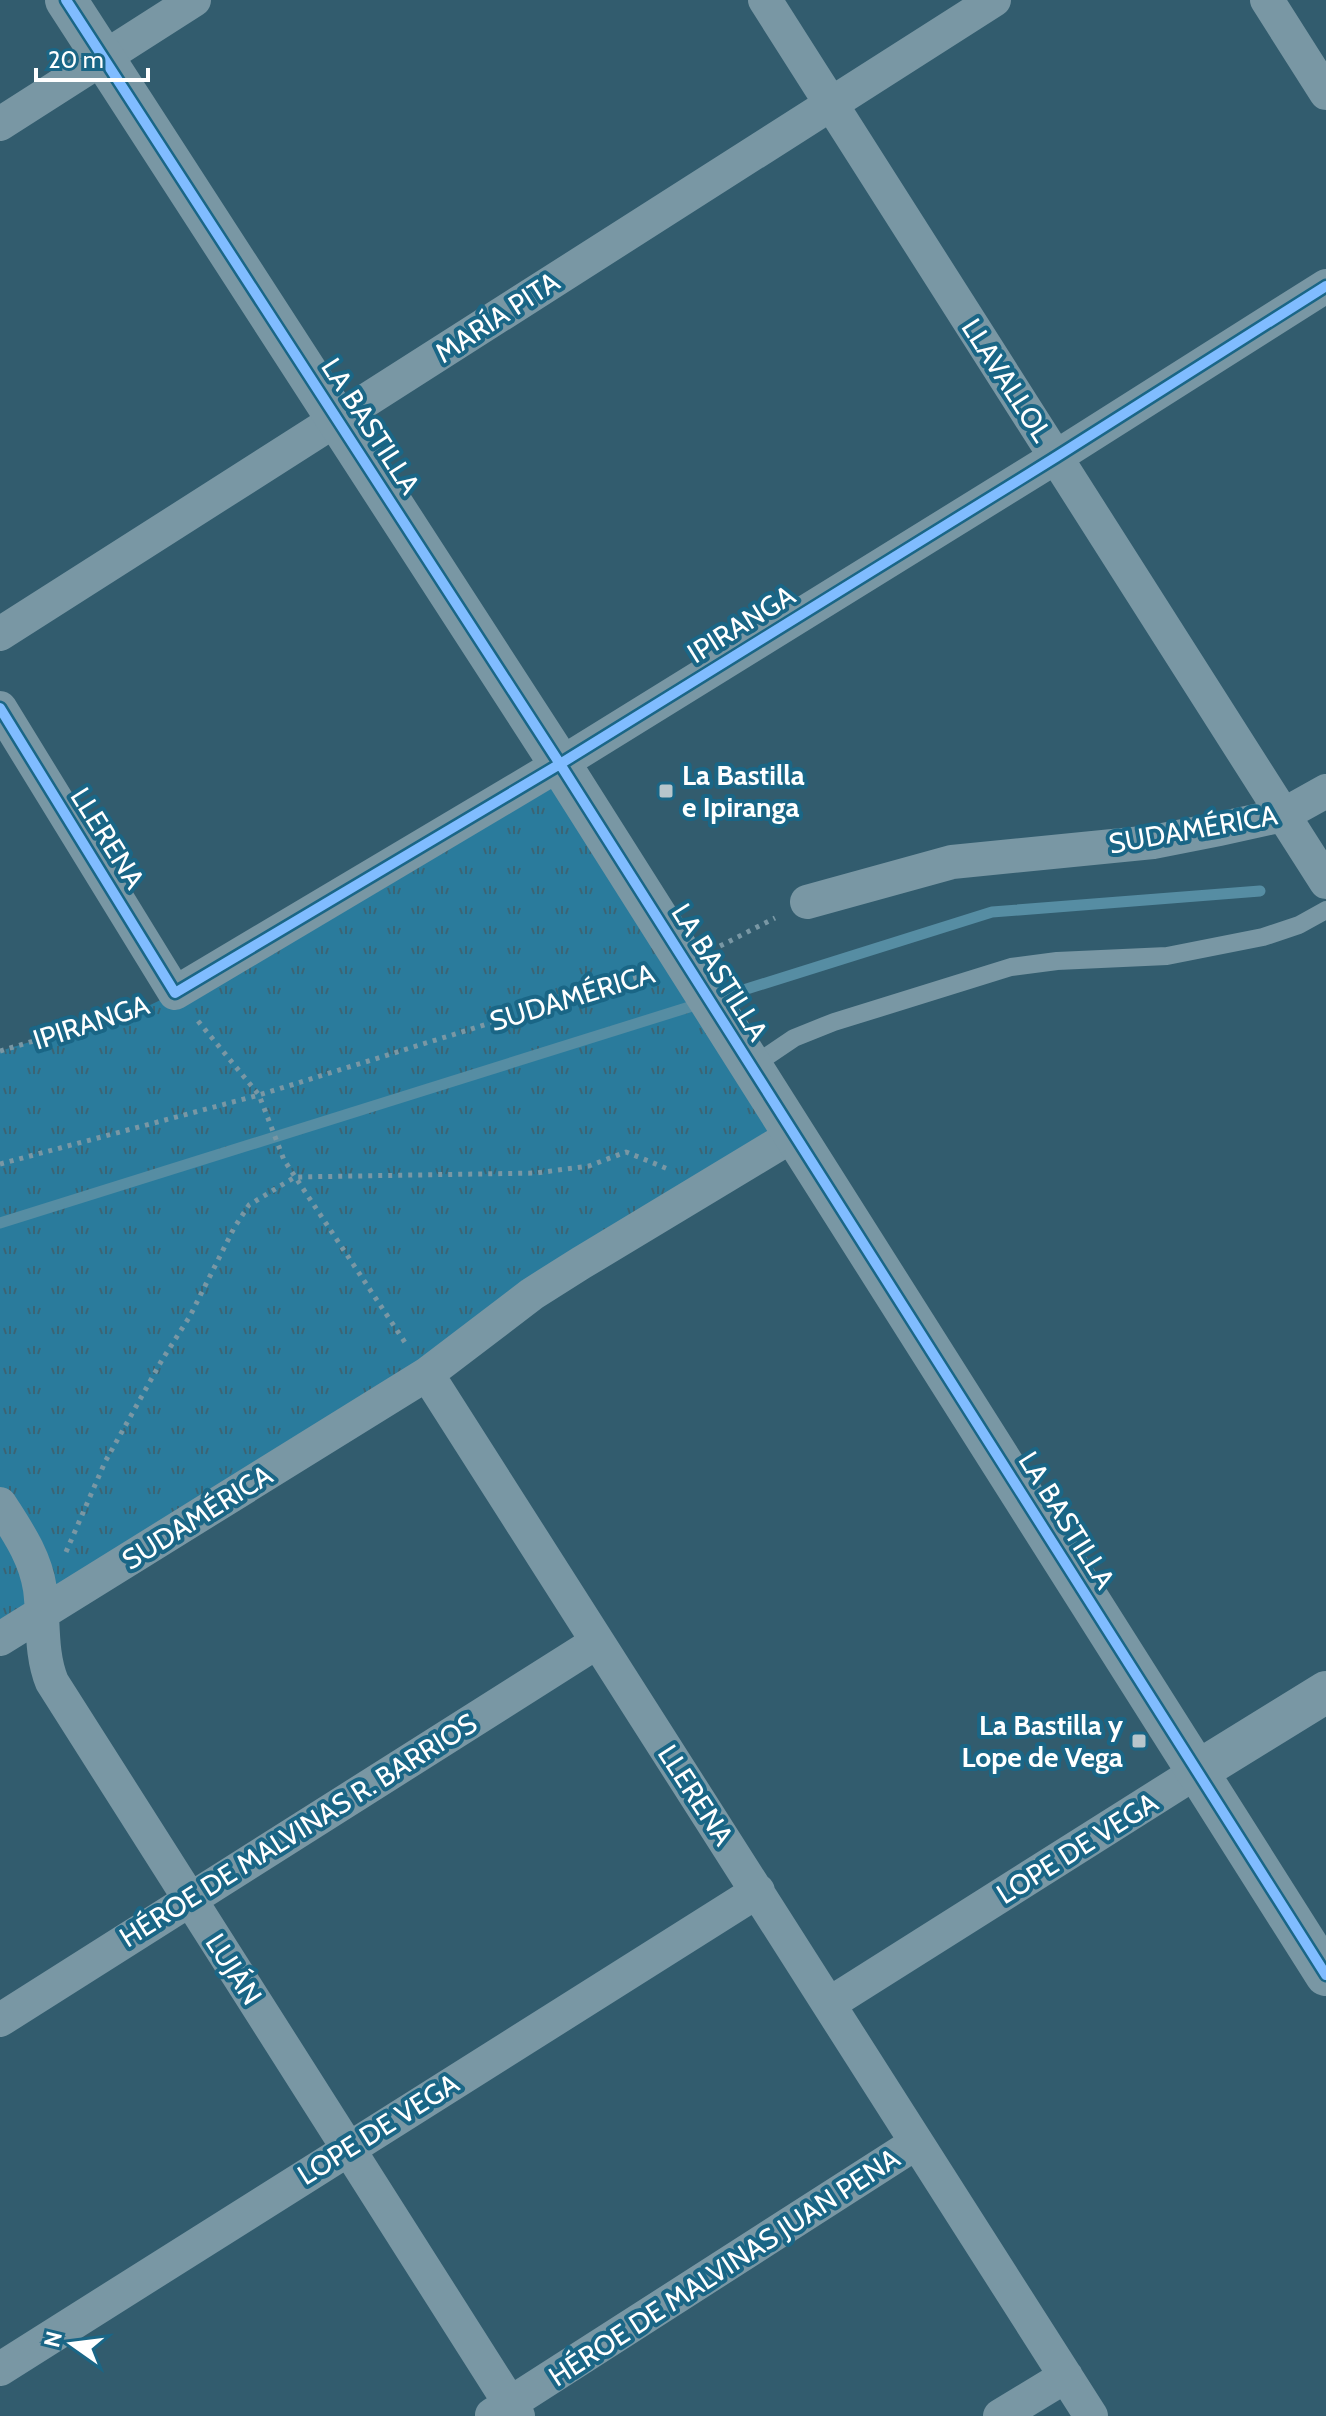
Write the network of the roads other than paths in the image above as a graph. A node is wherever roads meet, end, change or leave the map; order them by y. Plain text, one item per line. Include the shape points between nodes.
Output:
1 (66, 0) edge
2 (194, 0) edge
3 (765, 0) edge
4 (994, 0) edge
5 (1267, 0) edge
6 (102, 57) junction
7 (1326, 93) edge
8 (830, 104) junction
9 (0, 124) edge
10 (1326, 286) edge
11 (337, 419) junction
12 (1056, 457) junction
13 (0, 634) edge
14 (0, 708) edge
15 (560, 764) junction
16 (1326, 791) edge
17 (1283, 815) junction
18 (1326, 882) edge
19 (807, 902) road end
20 (1326, 910) edge
21 (175, 993) joint
22 (751, 1067) junction
23 (795, 1134) junction
24 (427, 1374) junction
25 (0, 1504) edge
26 (43, 1613) junction
27 (0, 1639) edge
28 (597, 1642) junction
29 (1326, 1692) edge
30 (1198, 1771) junction
31 (758, 1891) junction
32 (188, 1899) junction
33 (1326, 1975) edge
34 (829, 2004) junction
35 (0, 2020) edge
36 (916, 2143) junction
37 (349, 2147) junction
38 (0, 2369) edge
39 (1066, 2376) junction
40 (506, 2412) edge
41 (1000, 2416) edge
42 (1091, 2416) edge

1 - 6 street, LA BASTILLA
2 - 6 street
3 - 8 street, LLAVALLOL
4 - 8 street, MARÍA PITA
5 - 7 street
6 - 9 street
6 - 11 street, LA BASTILLA
8 - 11 street, MARÍA PITA
8 - 12 street, LLAVALLOL
10 - 12 street, IPIRANGA
11 - 13 street, MARÍA PITA
11 - 15 street, LA BASTILLA
12 - 15 street, IPIRANGA
12 - 17 street, LLAVALLOL
14 - 21 street, LLERENA
15 - 21 street, IPIRANGA
15 - 22 street, LA BASTILLA
16 - 17 street, SUDAMÉRICA
17 - 18 street, LLAVALLOL
17 - 19 street, SUDAMÉRICA via 1153,842 952,862
20 - 22 lane via 1263,937 1167,956 1011,967 834,1022 794,1038
22 - 23 street, LA BASTILLA
23 - 24 street, SUDAMÉRICA via 544,1286
23 - 30 street, LA BASTILLA
24 - 26 street, SUDAMÉRICA
24 - 28 street, LLERENA
25 - 26 street, LUJÁN via 35,1565
26 - 27 street, SUDAMÉRICA
26 - 32 street, LUJÁN via 52,1682
28 - 31 street, LLERENA
28 - 32 street, HÉROE DE MALVINAS R. BARRIOS
29 - 30 street, LOPE DE VEGA
30 - 33 street, LA BASTILLA
30 - 34 street, LOPE DE VEGA
31 - 34 street, LLERENA
31 - 37 street, LOPE DE VEGA
32 - 35 street, HÉROE DE MALVINAS R. BARRIOS
32 - 37 street, LUJÁN
34 - 36 street, LLERENA
36 - 39 street, LLERENA
36 - 40 street, HÉROE DE MALVINAS JUAN PENA
37 - 38 street, LOPE DE VEGA
37 - 40 street, LUJÁN
39 - 41 street
39 - 42 street, LLERENA

